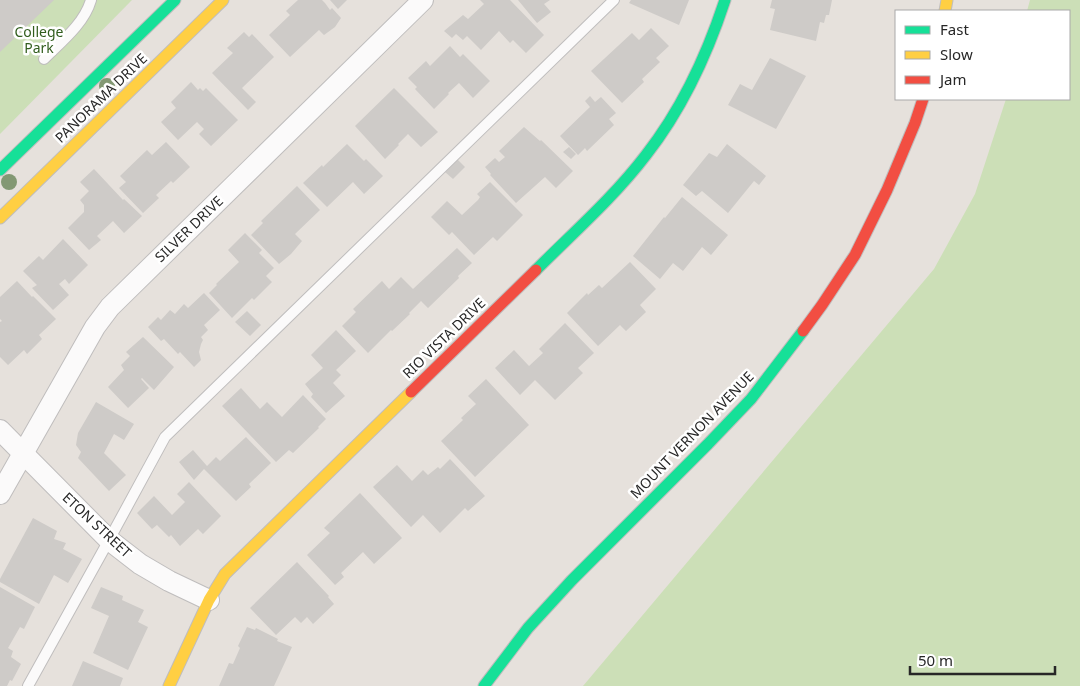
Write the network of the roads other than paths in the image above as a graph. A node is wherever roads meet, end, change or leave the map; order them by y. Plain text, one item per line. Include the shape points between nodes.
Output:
1 (91, 0) edge
2 (174, 0) edge
3 (223, 0) edge
4 (424, 0) edge
5 (614, 0) edge
6 (724, 0) edge
7 (44, 59) dead end
8 (923, 100) edge
9 (0, 170) edge
10 (0, 218) edge
11 (0, 430) edge
12 (23, 453) junction
13 (0, 494) edge
14 (109, 540) junction
15 (209, 600) junction
16 (28, 686) edge
17 (169, 686) edge
18 (484, 686) edge

1 - 7 lane via 80,21
2 - 9 main road, PANORAMA DRIVE
3 - 10 main road, PANORAMA DRIVE
4 - 12 street, SILVER DRIVE via 110,307 95,327
5 - 14 lane via 165,437
6 - 15 main road, RIO VISTA DRIVE via 716,29 676,111 648,153 616,191 225,574
8 - 18 main road, MOUNT VERNON AVENUE via 887,190 855,255 785,356 751,399 528,628
11 - 12 street, ETON STREET
12 - 13 street, SILVER DRIVE
12 - 14 street, ETON STREET
14 - 15 street, ETON STREET via 140,564
14 - 16 lane
15 - 17 main road, RIO VISTA DRIVE

